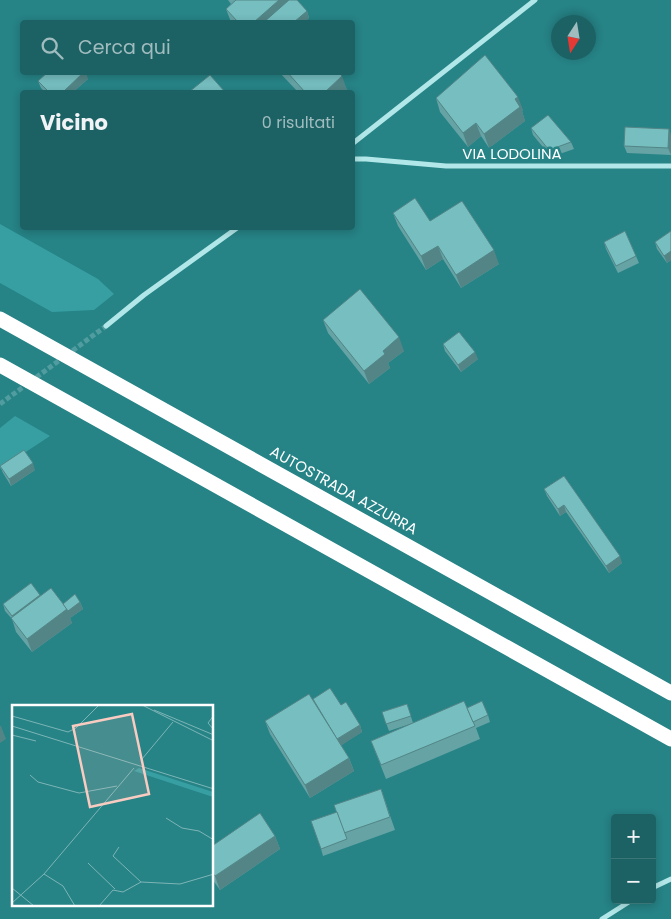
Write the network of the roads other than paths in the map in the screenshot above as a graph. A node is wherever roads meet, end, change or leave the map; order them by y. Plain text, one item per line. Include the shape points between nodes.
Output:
1 (535, 0) edge
2 (355, 142) edge
3 (355, 159) edge
4 (671, 166) edge
5 (234, 230) edge
6 (0, 318) edge
7 (106, 326) tunnel mouth
8 (0, 365) edge
9 (671, 693) edge
10 (671, 739) edge
11 (671, 879) edge
12 (656, 886) edge
13 (626, 904) edge
14 (602, 919) edge

1 - 2 street
3 - 4 street, VIA LODOLINA via 446,166
5 - 7 street
6 - 9 highway, AUTOSTRADA AZZURRA
8 - 10 highway
11 - 12 street
13 - 14 street

